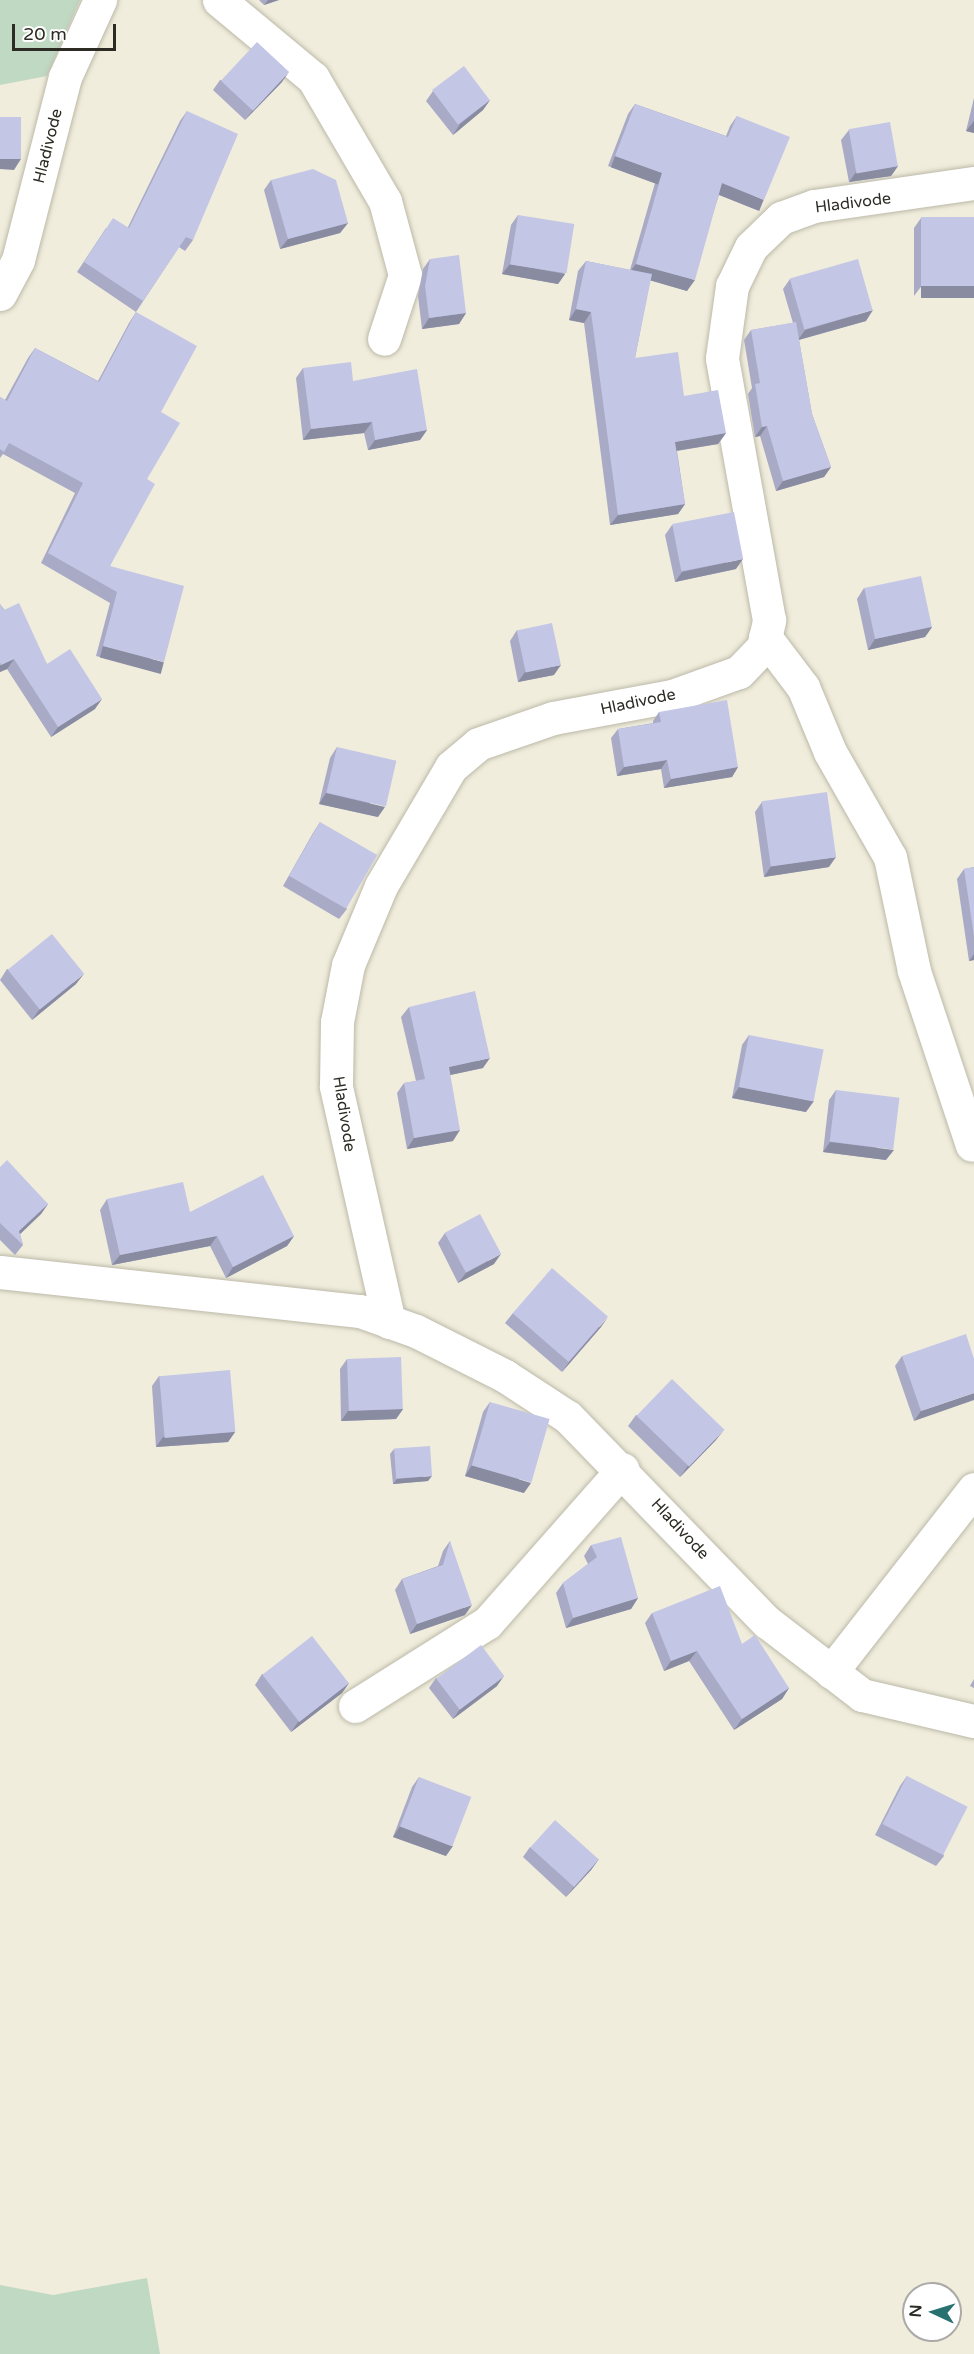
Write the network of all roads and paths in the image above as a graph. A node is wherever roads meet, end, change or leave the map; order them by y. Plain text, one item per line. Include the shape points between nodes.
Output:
1 (100, 0) edge
2 (219, 0) edge
3 (974, 183) edge
4 (0, 294) edge
5 (384, 339) dead end
6 (765, 637) junction
7 (972, 1145) dead end
8 (0, 1272) edge
9 (389, 1322) junction
10 (623, 1469) junction
11 (974, 1489) edge
12 (831, 1672) junction
13 (355, 1706) dead end
14 (974, 1721) edge

1 - 4 street, Hladivode via 65,77 18,260
2 - 5 street via 313,78 385,201 405,275
3 - 6 street, Hladivode via 814,206 781,218 751,247 732,286 722,358 769,620
6 - 7 street via 803,687 830,752 890,857 914,971
6 - 9 street, Hladivode via 763,647 739,672 672,696 553,718 478,744 451,767 381,886 348,965 337,1022 336,1086
8 - 9 street, Hladivode via 360,1311
9 - 10 street, Hladivode via 505,1376 568,1417
10 - 12 street, Hladivode via 767,1622
10 - 13 street via 487,1623
11 - 12 street
12 - 14 street, Hladivode via 862,1695

